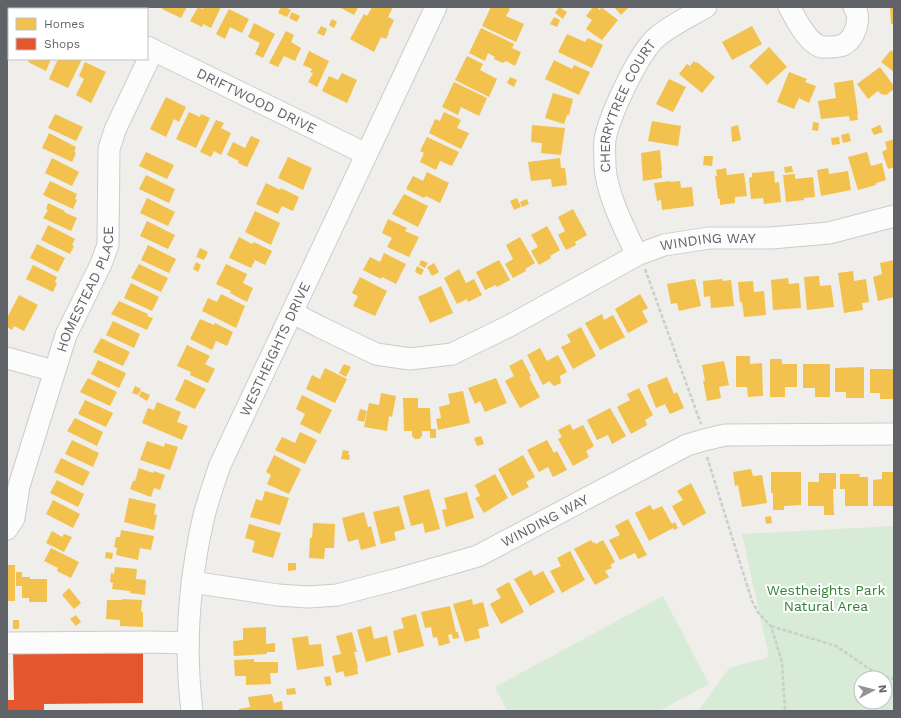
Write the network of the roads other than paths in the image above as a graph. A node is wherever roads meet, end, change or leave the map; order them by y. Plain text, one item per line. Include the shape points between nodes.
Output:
1 (436, 7) edge
2 (706, 7) edge
3 (789, 7) edge
4 (854, 7) edge
5 (150, 49) edge
6 (145, 60) edge
7 (366, 154) junction
8 (894, 216) edge
9 (637, 255) junction
10 (293, 313) junction
11 (7, 358) edge
12 (54, 371) junction
13 (894, 434) edge
14 (7, 529) edge
15 (192, 582) junction
16 (7, 643) edge
17 (188, 643) junction
18 (192, 711) edge

1 - 7 street, WESTHEIGHTS DRIVE
2 - 9 street, CHERRYTREE COURT via 656,38 640,59 613,114 605,141 605,168 612,196
3 - 4 street via 809,39 820,47 844,44 851,37 858,23
5 - 7 street, DRIFTWOOD DRIVE
6 - 12 street, HOMESTEAD PLACE via 109,149 108,245 66,335
7 - 10 street, WESTHEIGHTS DRIVE
8 - 9 street, WINDING WAY via 829,233 771,238 709,238 664,245
9 - 10 street, WINDING WAY via 509,326 452,354 410,359 376,354
10 - 15 street, WESTHEIGHTS DRIVE via 220,465 203,519
11 - 12 street
12 - 14 street, HOMESTEAD PLACE via 19,486 14,518
13 - 15 street, WINDING WAY via 726,435 704,440 687,446 478,556 337,595 308,598
15 - 17 street, WESTHEIGHTS DRIVE
16 - 17 street
17 - 18 street, WESTHEIGHTS DRIVE

